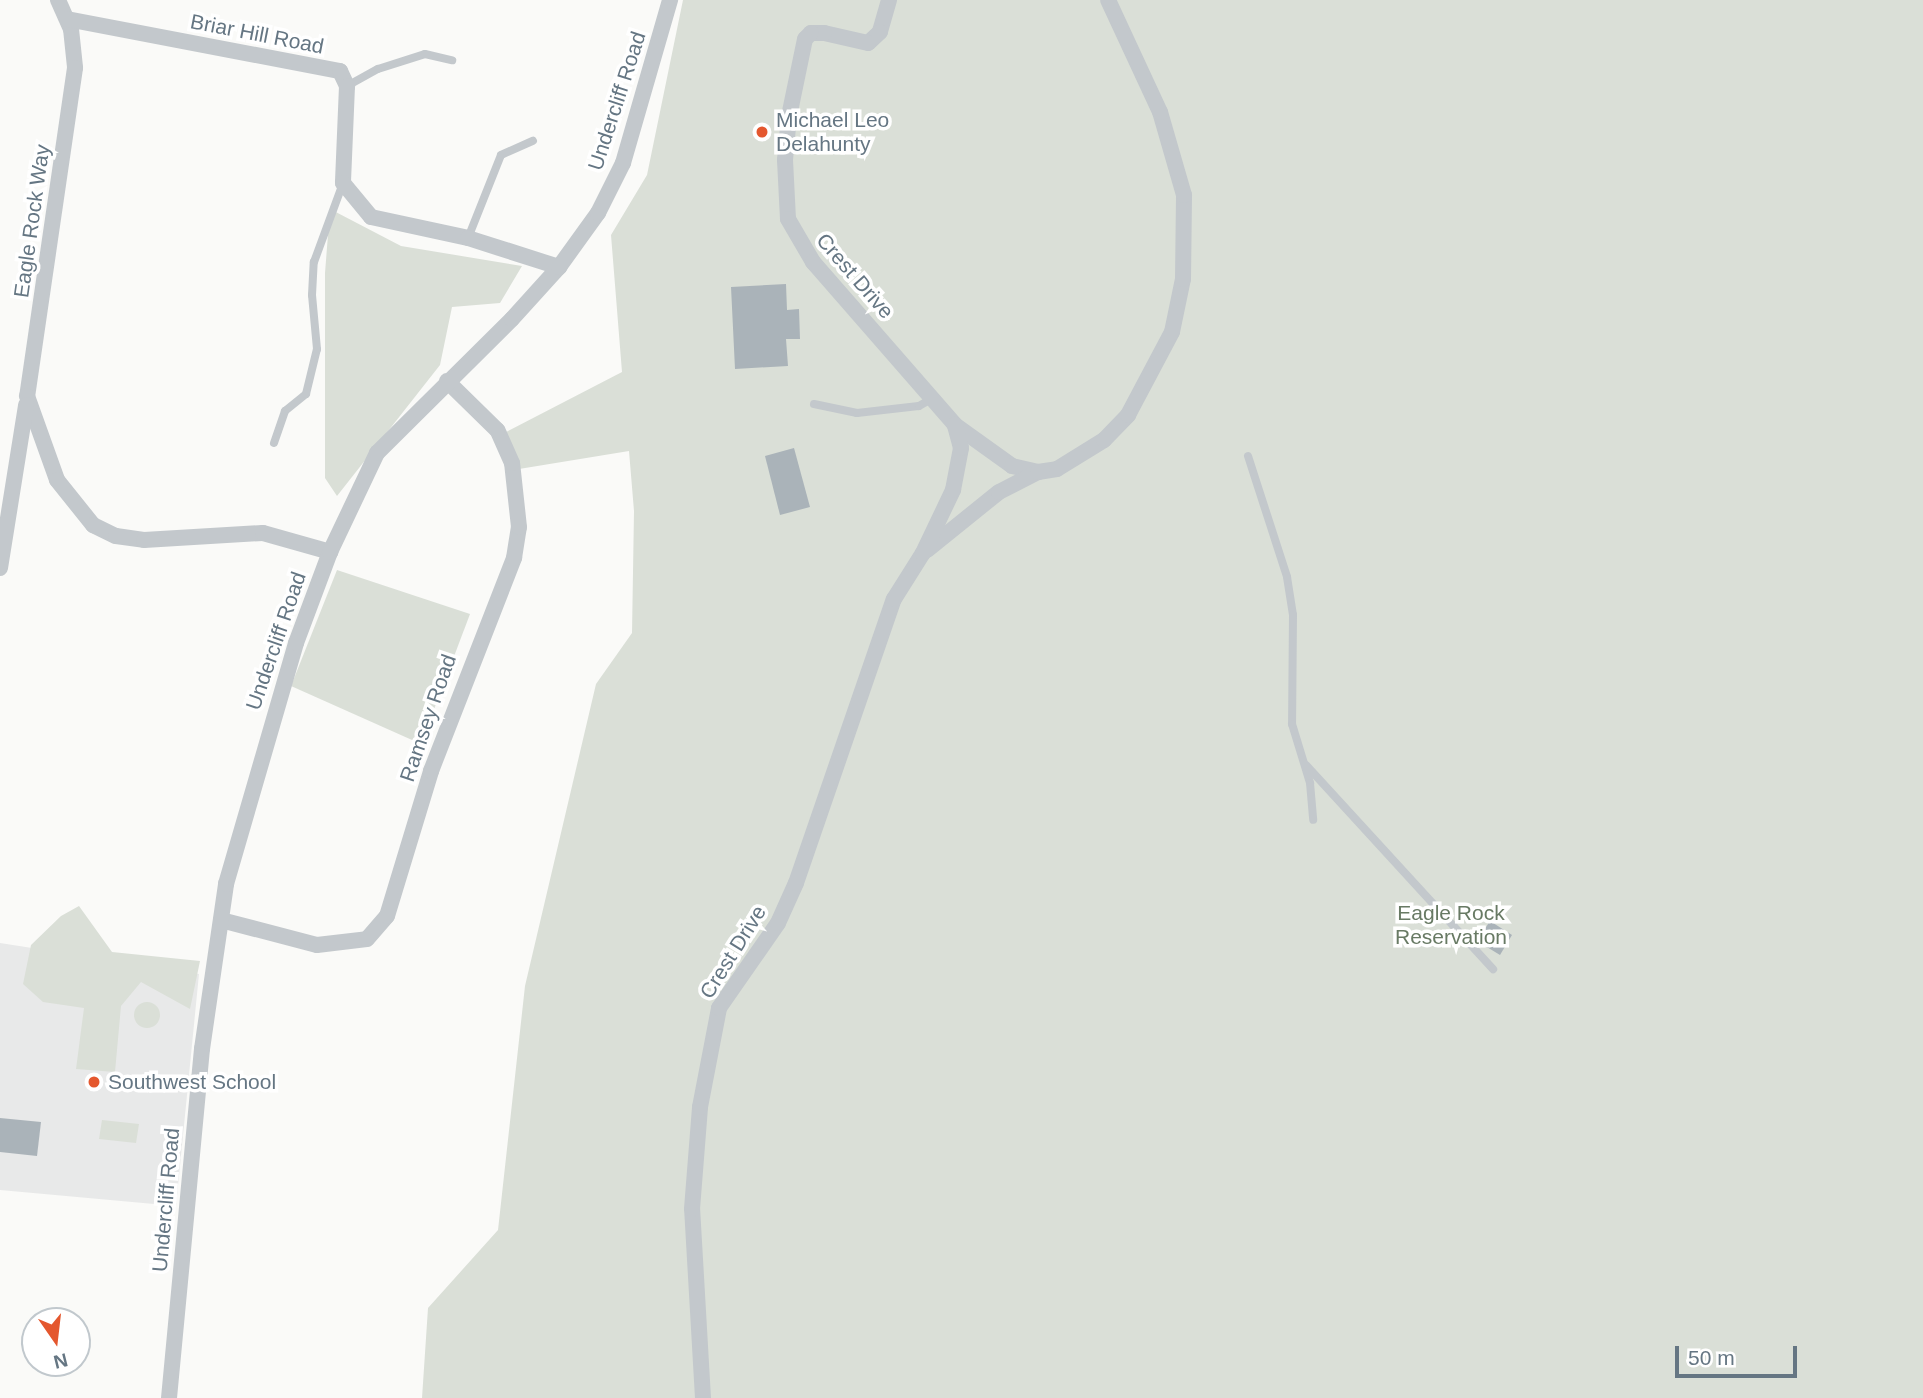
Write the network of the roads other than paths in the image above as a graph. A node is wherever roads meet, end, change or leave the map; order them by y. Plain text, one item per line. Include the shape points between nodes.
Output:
1 (58, 0) edge
2 (670, 0) edge
3 (889, 0) edge
4 (1112, 5) edge
5 (67, 19) junction
6 (452, 60) dead end
7 (347, 86) junction
8 (533, 141) dead end
9 (343, 183) junction
10 (468, 238) junction
11 (559, 267) junction
12 (447, 381) junction
13 (27, 396) junction
14 (933, 398) junction
15 (814, 404) dead end
16 (955, 425) junction
17 (274, 443) dead end
18 (1248, 456) dead end
19 (1038, 472) junction
20 (331, 552) junction
21 (923, 553) junction
22 (0, 568) edge
23 (1302, 760) junction
24 (1313, 820) dead end
25 (221, 920) junction
26 (1493, 969) dead end
27 (169, 1398) edge
28 (703, 1398) edge

1 - 5 street, Eagle Rock Way
2 - 11 street, Undercliff Road via 623,163 598,213
3 - 14 street, Crest Drive via 880,33 868,43 824,33 811,33 805,39 789,116 785,203 796,239 813,262
4 - 19 street, Crest Drive via 1174,154 1187,222 1183,279 1172,332 1128,415 1075,459
5 - 7 street, Briar Hill Road via 340,71
5 - 13 street, Eagle Rock Way via 75,55 74,81
6 - 7 lane via 425,54 379,69
7 - 9 street
8 - 10 lane via 501,155
9 - 10 street via 362,209 379,221
9 - 17 lane via 314,262 317,349 306,394 285,411
10 - 11 street
11 - 12 street, Undercliff Road
12 - 20 street, Undercliff Road via 377,453
12 - 25 street, Ramsey Road via 497,430 512,463 519,527 514,558 458,691 387,916 367,939 317,945
13 - 20 street, Eagle Rock Way via 57,480 93,525 116,536 145,540 263,533
13 - 22 street
14 - 15 lane via 919,406 857,412
14 - 16 street, Crest Drive
16 - 19 street, Crest Drive via 1003,460
16 - 21 street, Crest Drive via 960,464
18 - 23 lane via 1287,577 1293,615 1291,713
19 - 21 street, Crest Drive via 999,492
20 - 25 street, Undercliff Road via 268,730 226,884
21 - 28 street, Crest Drive via 890,610 796,883 778,923 719,1008 700,1107 692,1209
23 - 24 lane via 1310,783
23 - 26 lane
25 - 27 street, Undercliff Road via 202,1049

